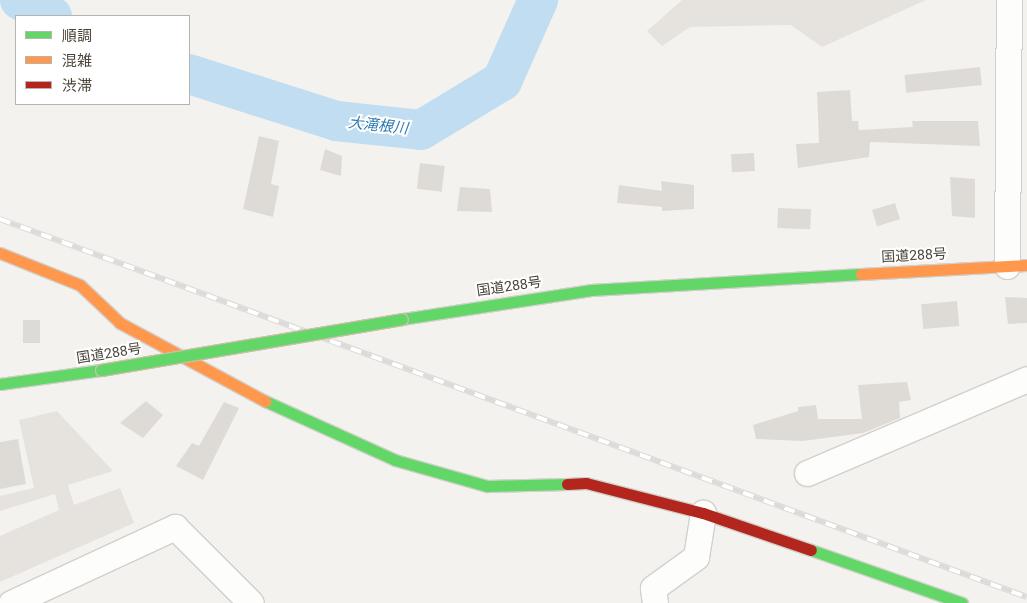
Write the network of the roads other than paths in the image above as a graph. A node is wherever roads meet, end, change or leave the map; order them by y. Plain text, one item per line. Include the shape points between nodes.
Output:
1 (1009, 0) edge
2 (0, 253) edge
3 (1017, 266) edge
4 (1027, 379) edge
5 (0, 384) edge
6 (807, 474) dead end
7 (703, 513) junction
8 (48, 596) edge
9 (931, 598) edge
10 (11, 603) edge
11 (251, 603) edge
12 (655, 603) edge
13 (962, 603) edge

1 - 3 street
2 - 7 main road via 80,285 120,323 244,391 394,460 487,486 586,483
3 - 5 main road, 国道288号, bridge via 591,290
4 - 6 street
7 - 9 main road
7 - 12 street via 696,557 653,588
8 - 10 street
8 - 11 street via 175,526
9 - 13 main road

